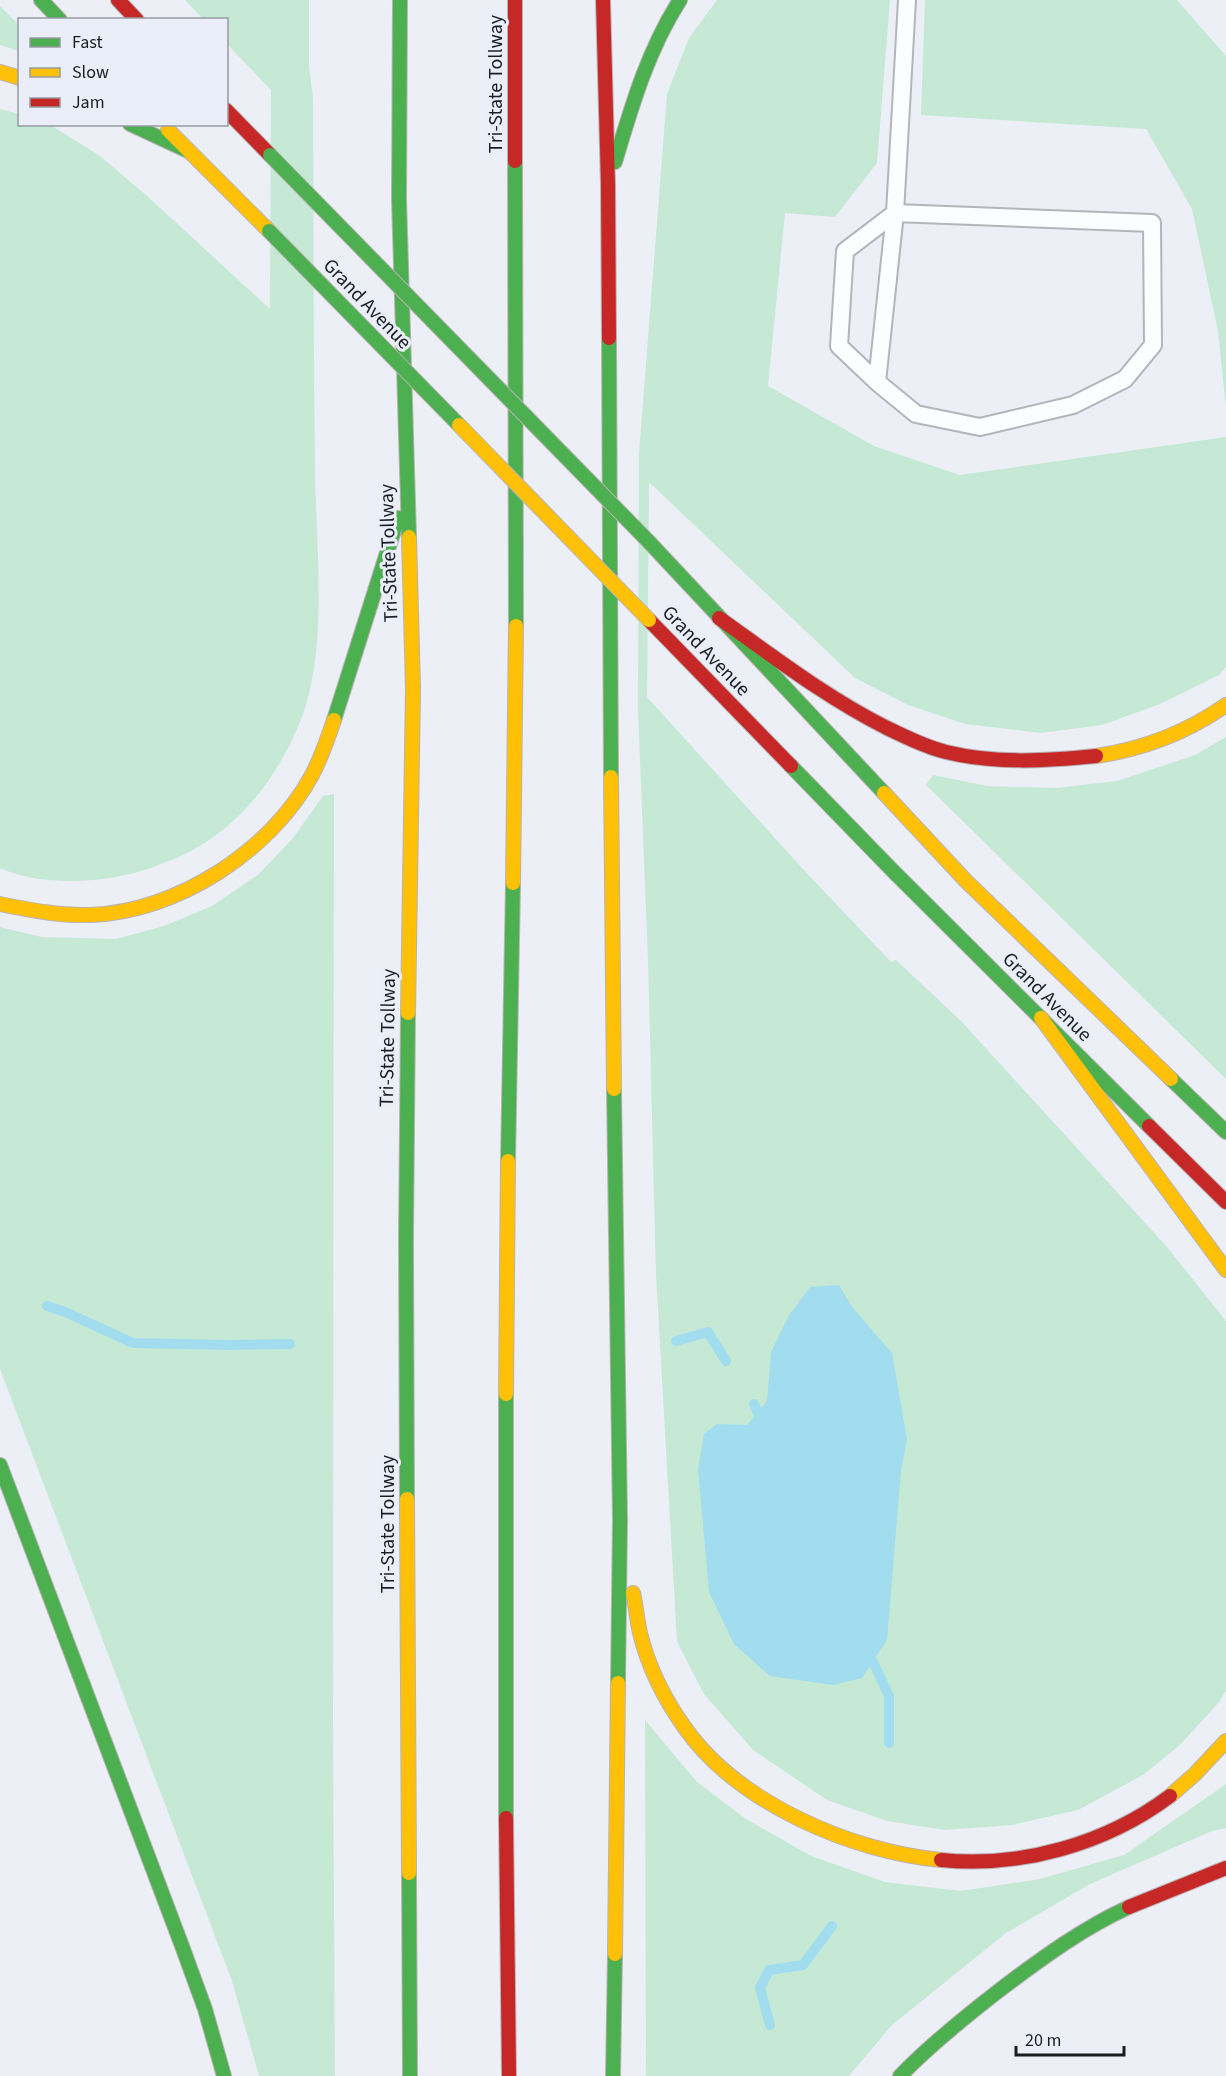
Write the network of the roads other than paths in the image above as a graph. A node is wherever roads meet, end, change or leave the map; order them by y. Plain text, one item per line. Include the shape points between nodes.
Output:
1 (41, 0) edge
2 (118, 0) edge
3 (400, 0) edge
4 (515, 0) edge
5 (603, 0) edge
6 (680, 0) edge
7 (908, 0) edge
8 (58, 18) edge
9 (135, 18) edge
10 (0, 72) edge
11 (18, 77) edge
12 (228, 112) edge
13 (134, 126) edge
14 (164, 126) edge
15 (188, 151) junction
16 (608, 184) junction
17 (895, 213) junction
18 (877, 382) junction
19 (406, 493) junction
20 (719, 618) junction
21 (1226, 705) edge
22 (0, 904) edge
23 (1041, 1018) junction
24 (1226, 1132) edge
25 (1226, 1202) edge
26 (1226, 1270) edge
27 (0, 1465) edge
28 (620, 1520) junction
29 (1226, 1741) edge
30 (1226, 1868) edge
31 (225, 2076) edge
32 (410, 2076) edge
33 (509, 2076) edge
34 (613, 2076) edge
35 (900, 2076) edge

1 - 8 main road
2 - 9 main road
3 - 19 main road, Tri-State Tollway via 399,198
4 - 33 main road, Tri-State Tollway via 516,637 507,1239 505,1769
5 - 16 main road
6 - 16 main road via 648,56
7 - 17 lane
10 - 11 main road
12 - 20 main road, Grand Avenue, bridge
13 - 15 main road
14 - 15 main road, Grand Avenue
15 - 23 main road, Grand Avenue, bridge
16 - 28 main road
17 - 18 lane
17 - 18 lane via 845,251 839,346
17 - 18 lane via 1152,223 1153,345 1125,379 1072,405 980,427 916,414
19 - 22 main road via 334,724 310,779 274,826 242,859 206,883 162,903 123,913 28,913
19 - 32 main road, Tri-State Tollway via 413,689 406,1227
20 - 21 main road via 863,717 944,752 979,759 1050,761 1126,751 1188,729
20 - 24 main road, Grand Avenue via 966,881
23 - 25 main road, Grand Avenue
23 - 26 main road
27 - 31 main road via 182,1946
28 - 29 main road via 641,1637 657,1676 692,1737 714,1760 811,1825 901,1854 956,1862 1056,1851 1114,1829 1159,1803 1188,1781
28 - 34 main road
30 - 35 main road via 1167,1890 1096,1924 1027,1969 963,2018

